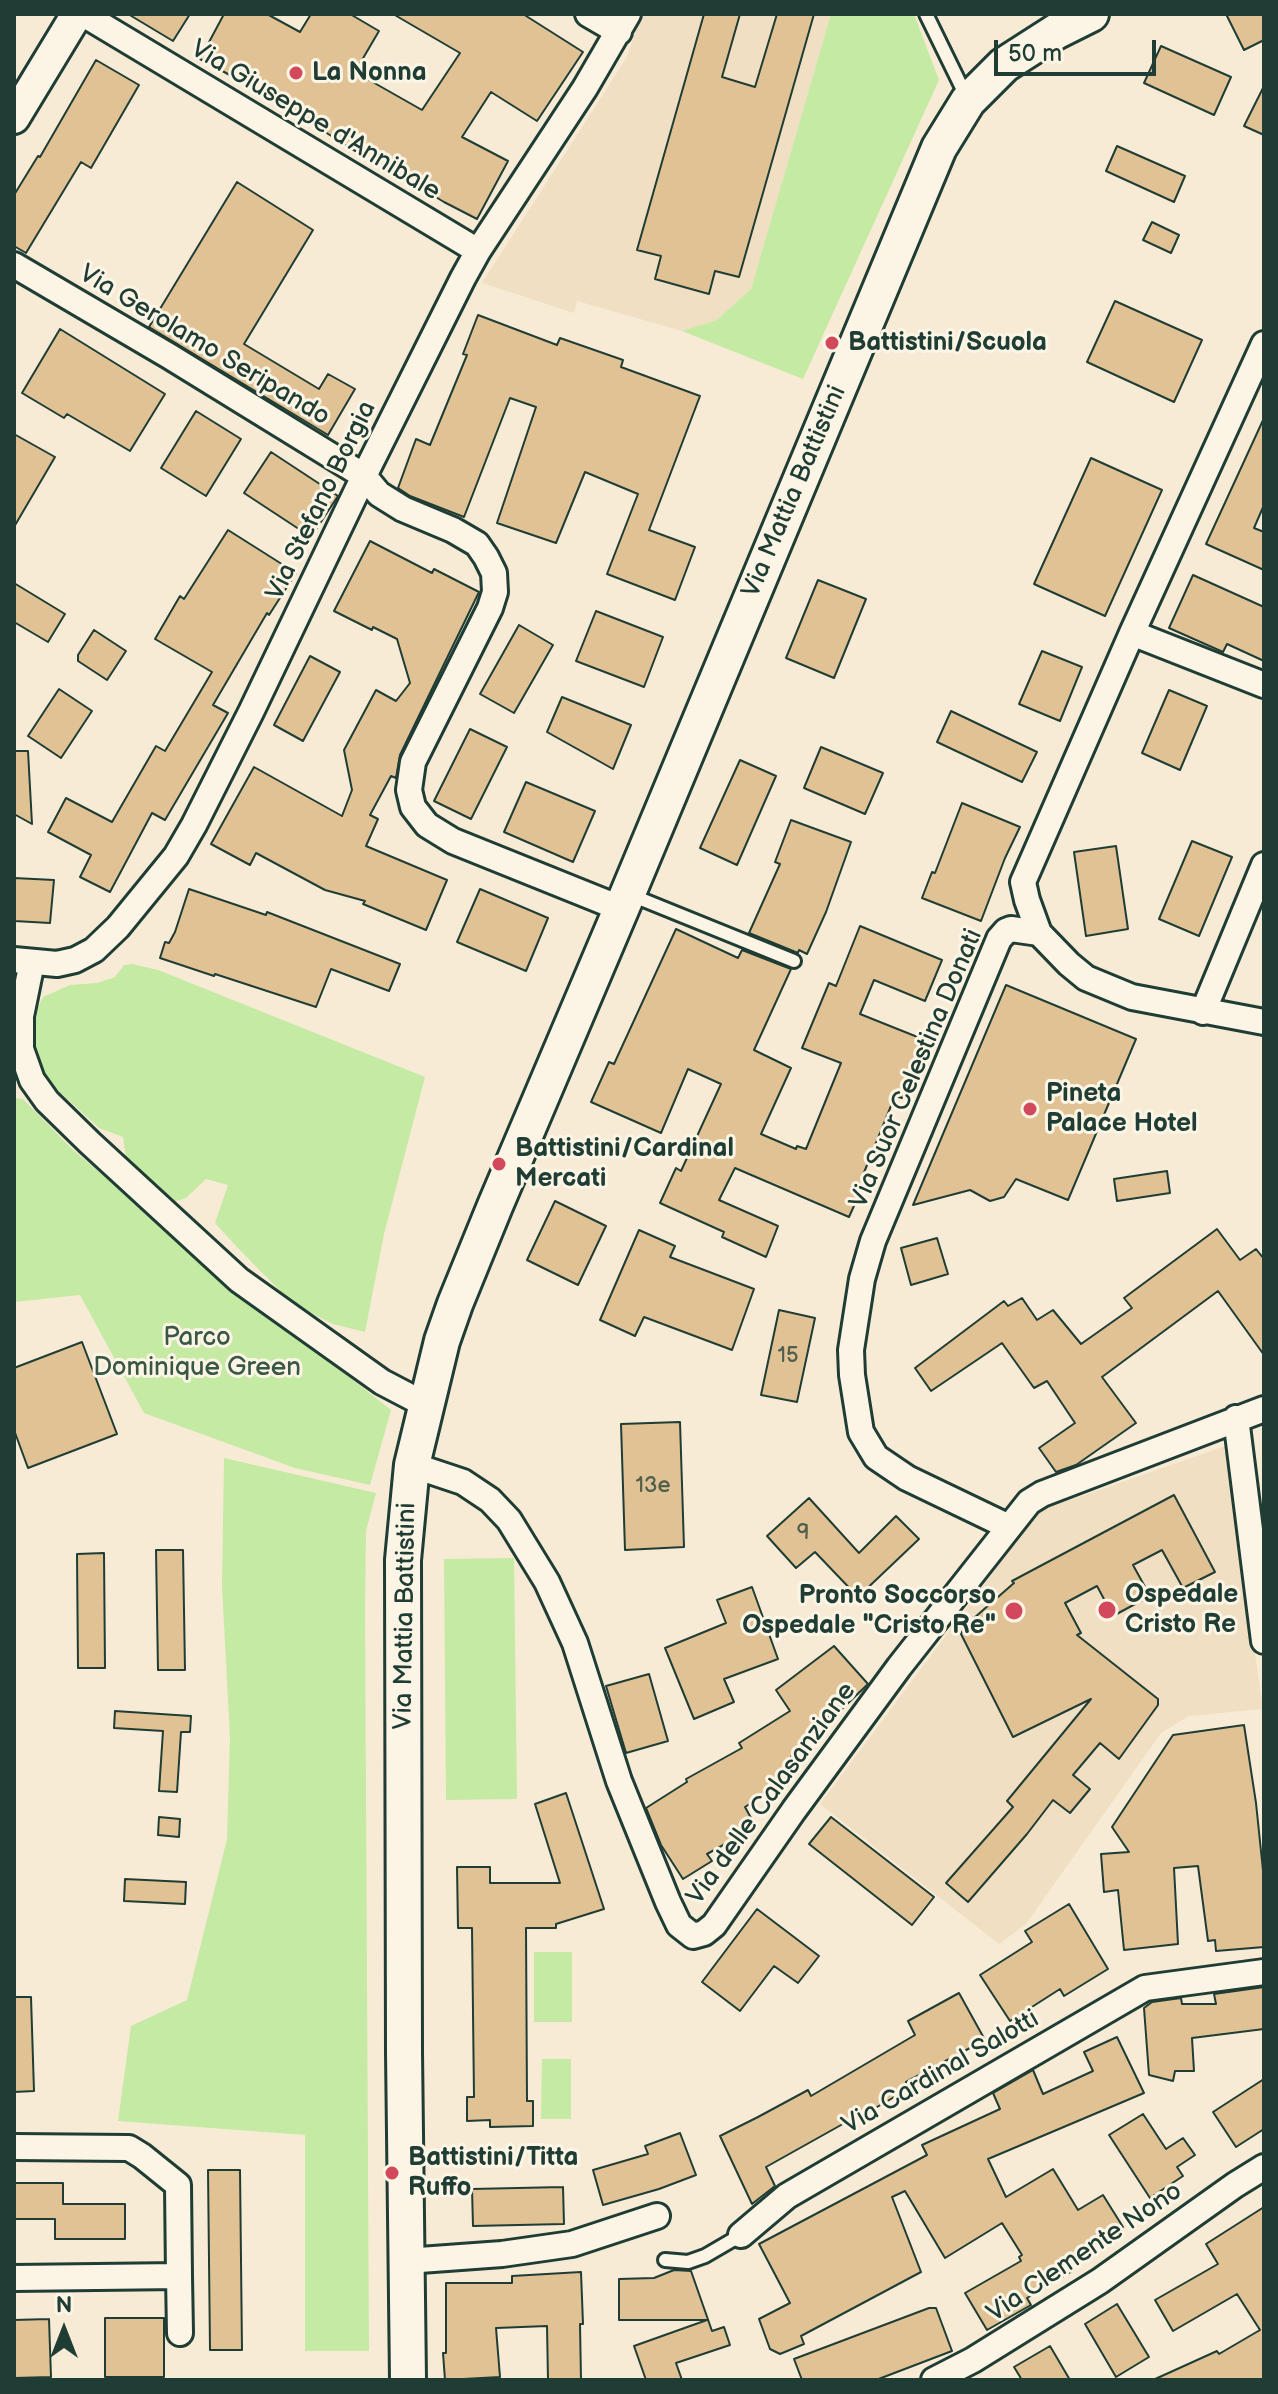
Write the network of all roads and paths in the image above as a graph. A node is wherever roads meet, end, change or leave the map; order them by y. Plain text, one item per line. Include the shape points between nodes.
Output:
1 (77, 14) edge
2 (83, 14) edge
3 (588, 14) edge
4 (926, 14) edge
5 (1073, 18) edge
6 (624, 23) edge
7 (968, 101) junction
8 (14, 118) edge
9 (478, 251) junction
10 (14, 265) edge
11 (1264, 344) edge
12 (1258, 371) edge
13 (364, 476) junction
14 (1132, 633) junction
15 (1264, 685) edge
16 (1264, 865) edge
17 (625, 901) junction
18 (1039, 933) junction
19 (23, 961) edge
20 (794, 961) dead end
21 (1203, 1012) junction
22 (1264, 1022) edge
23 (426, 1405) junction
24 (1264, 1409) edge
25 (1236, 1418) junction
26 (412, 1465) junction
27 (1009, 1527) junction
28 (1264, 1641) edge
29 (1264, 1972) edge
30 (14, 2147) edge
31 (1264, 2167) edge
32 (657, 2216) dead end
33 (741, 2235) joint
34 (665, 2260) dead end
35 (406, 2261) junction
36 (179, 2276) junction
37 (14, 2278) edge
38 (180, 2333) dead end
39 (408, 2380) edge
40 (934, 2380) edge

1 - 8 street
2 - 9 street, Via Giuseppe d'Annibale
3 - 6 street
4 - 7 lane
5 - 7 main road, Via Mattia Battistini via 1004,65
6 - 9 street, Via Stefano Borgia
7 - 17 main road, Via Mattia Battistini via 927,175
9 - 13 street, Via Stefano Borgia
10 - 13 street, Via Gerolamo Seripando
11 - 12 street
12 - 14 street
13 - 17 street, Via Gerolamo Seripando via 379,494 403,509 477,544 496,580 490,608 410,769 409,790 417,814 453,841
13 - 19 street, Via Stefano Borgia via 176,856 94,950 63,963
14 - 15 street
14 - 18 street via 1023,882
16 - 21 street
17 - 20 lane
17 - 23 main road, Via Mattia Battistini via 455,1304
18 - 21 street via 1075,969 1104,987
18 - 27 street, Via Suor Celestina Donati via 1011,929 999,939 873,1241 851,1350 861,1432 876,1457 907,1478
19 - 23 street via 20,1037 28,1071 47,1101 239,1280 382,1382
21 - 22 street
23 - 26 main road, Via Mattia Battistini
24 - 25 street, Via delle Calasanziane
25 - 27 street, Via delle Calasanziane via 1042,1494
25 - 28 street
26 - 27 street, Via delle Calasanziane via 463,1482 490,1500 509,1520 547,1582 575,1643 619,1781 663,1889 679,1925 693,1936 714,1925 899,1667
26 - 35 main road, Via Mattia Battistini via 402,1596
29 - 33 street, Via Cardinal Salotti via 1145,1988 787,2196
30 - 36 street via 129,2148 142,2156 178,2185
31 - 40 street, Via Clemente Nono via 1100,2281
32 - 35 street via 572,2244
33 - 34 lane, Via Cardinal Salotti via 688,2262
35 - 39 main road, Via Mattia Battistini
36 - 37 street
36 - 38 street

